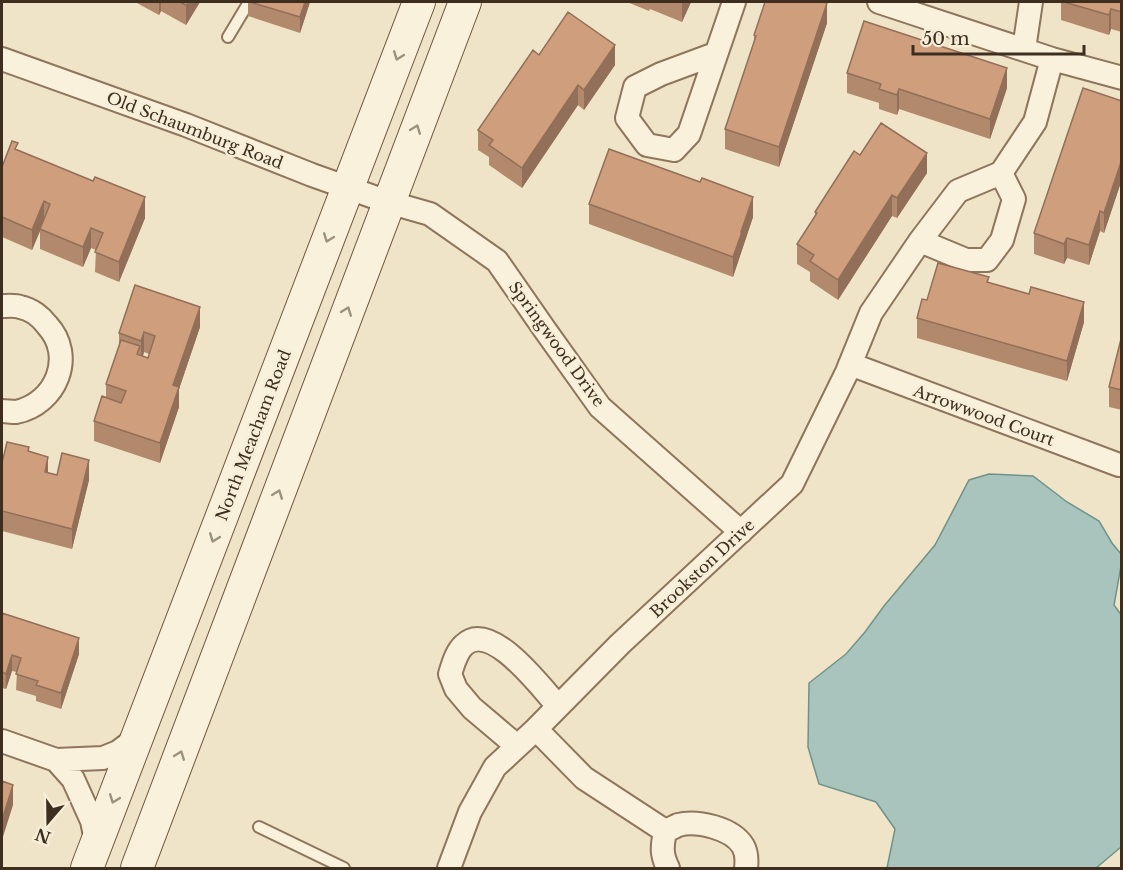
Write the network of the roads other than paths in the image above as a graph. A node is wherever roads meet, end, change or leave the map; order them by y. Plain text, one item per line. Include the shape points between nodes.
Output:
1 (249, 2) edge
2 (419, 2) edge
3 (465, 2) edge
4 (734, 2) edge
5 (879, 2) edge
6 (1031, 2) edge
7 (228, 37) dead end
8 (1024, 49) junction
9 (715, 54) junction
10 (1052, 58) junction
11 (2, 59) edge
12 (1122, 78) edge
13 (1001, 173) junction
14 (347, 187) junction
15 (388, 202) junction
16 (920, 241) junction
17 (2, 306) edge
18 (850, 364) junction
19 (2, 411) edge
20 (1119, 465) dead end
21 (741, 532) junction
22 (558, 706) junction
23 (536, 729) junction
24 (138, 737) junction
25 (2, 741) edge
26 (517, 746) junction
27 (56, 760) junction
28 (259, 827) dead end
29 (665, 831) junction
30 (92, 856) edge
31 (136, 868) edge
32 (344, 868) edge
33 (449, 868) edge
34 (668, 868) edge
35 (746, 868) edge

1 - 7 lane
2 -> 14 main road, North Meacham Road
15 -> 3 main road
4 - 9 street
5 - 8 street
6 - 8 street
8 - 10 street
9 - 9 street via 689,134 674,150 647,145 627,118 635,87
10 - 12 street
10 - 13 street via 1035,122
11 - 14 street, Old Schaumburg Road
13 - 16 street, Brookston Drive via 958,191
13 - 16 street via 1014,199 1002,240 987,260 966,260
14 - 15 street, Old Schaumburg Road
14 -> 24 main road, North Meacham Road
15 - 21 street, Springwood Drive via 430,214 497,261 600,406
31 -> 15 main road
16 - 18 street, Brookston Drive via 872,314
17 - 19 street via 21,307 40,316 54,332 61,352 59,373 50,392 34,405 14,412
18 - 20 street, Arrowwood Court
18 - 21 street, Brookston Drive via 792,484
21 - 22 street, Brookston Drive
22 - 23 street, Brookston Drive
22 - 26 street via 517,660 494,642 477,639 465,644 450,674 456,689
23 - 26 street, Brookston Drive
23 - 29 street via 584,778
24 - 27 street via 103,758
24 -> 30 main road, North Meacham Road
25 - 27 street
26 - 33 street, Brookston Drive via 495,767 470,812
27 - 30 street via 73,779 92,821
28 - 32 lane
29 - 34 street via 662,857
29 - 35 street via 679,825 720,828 736,837 743,847

